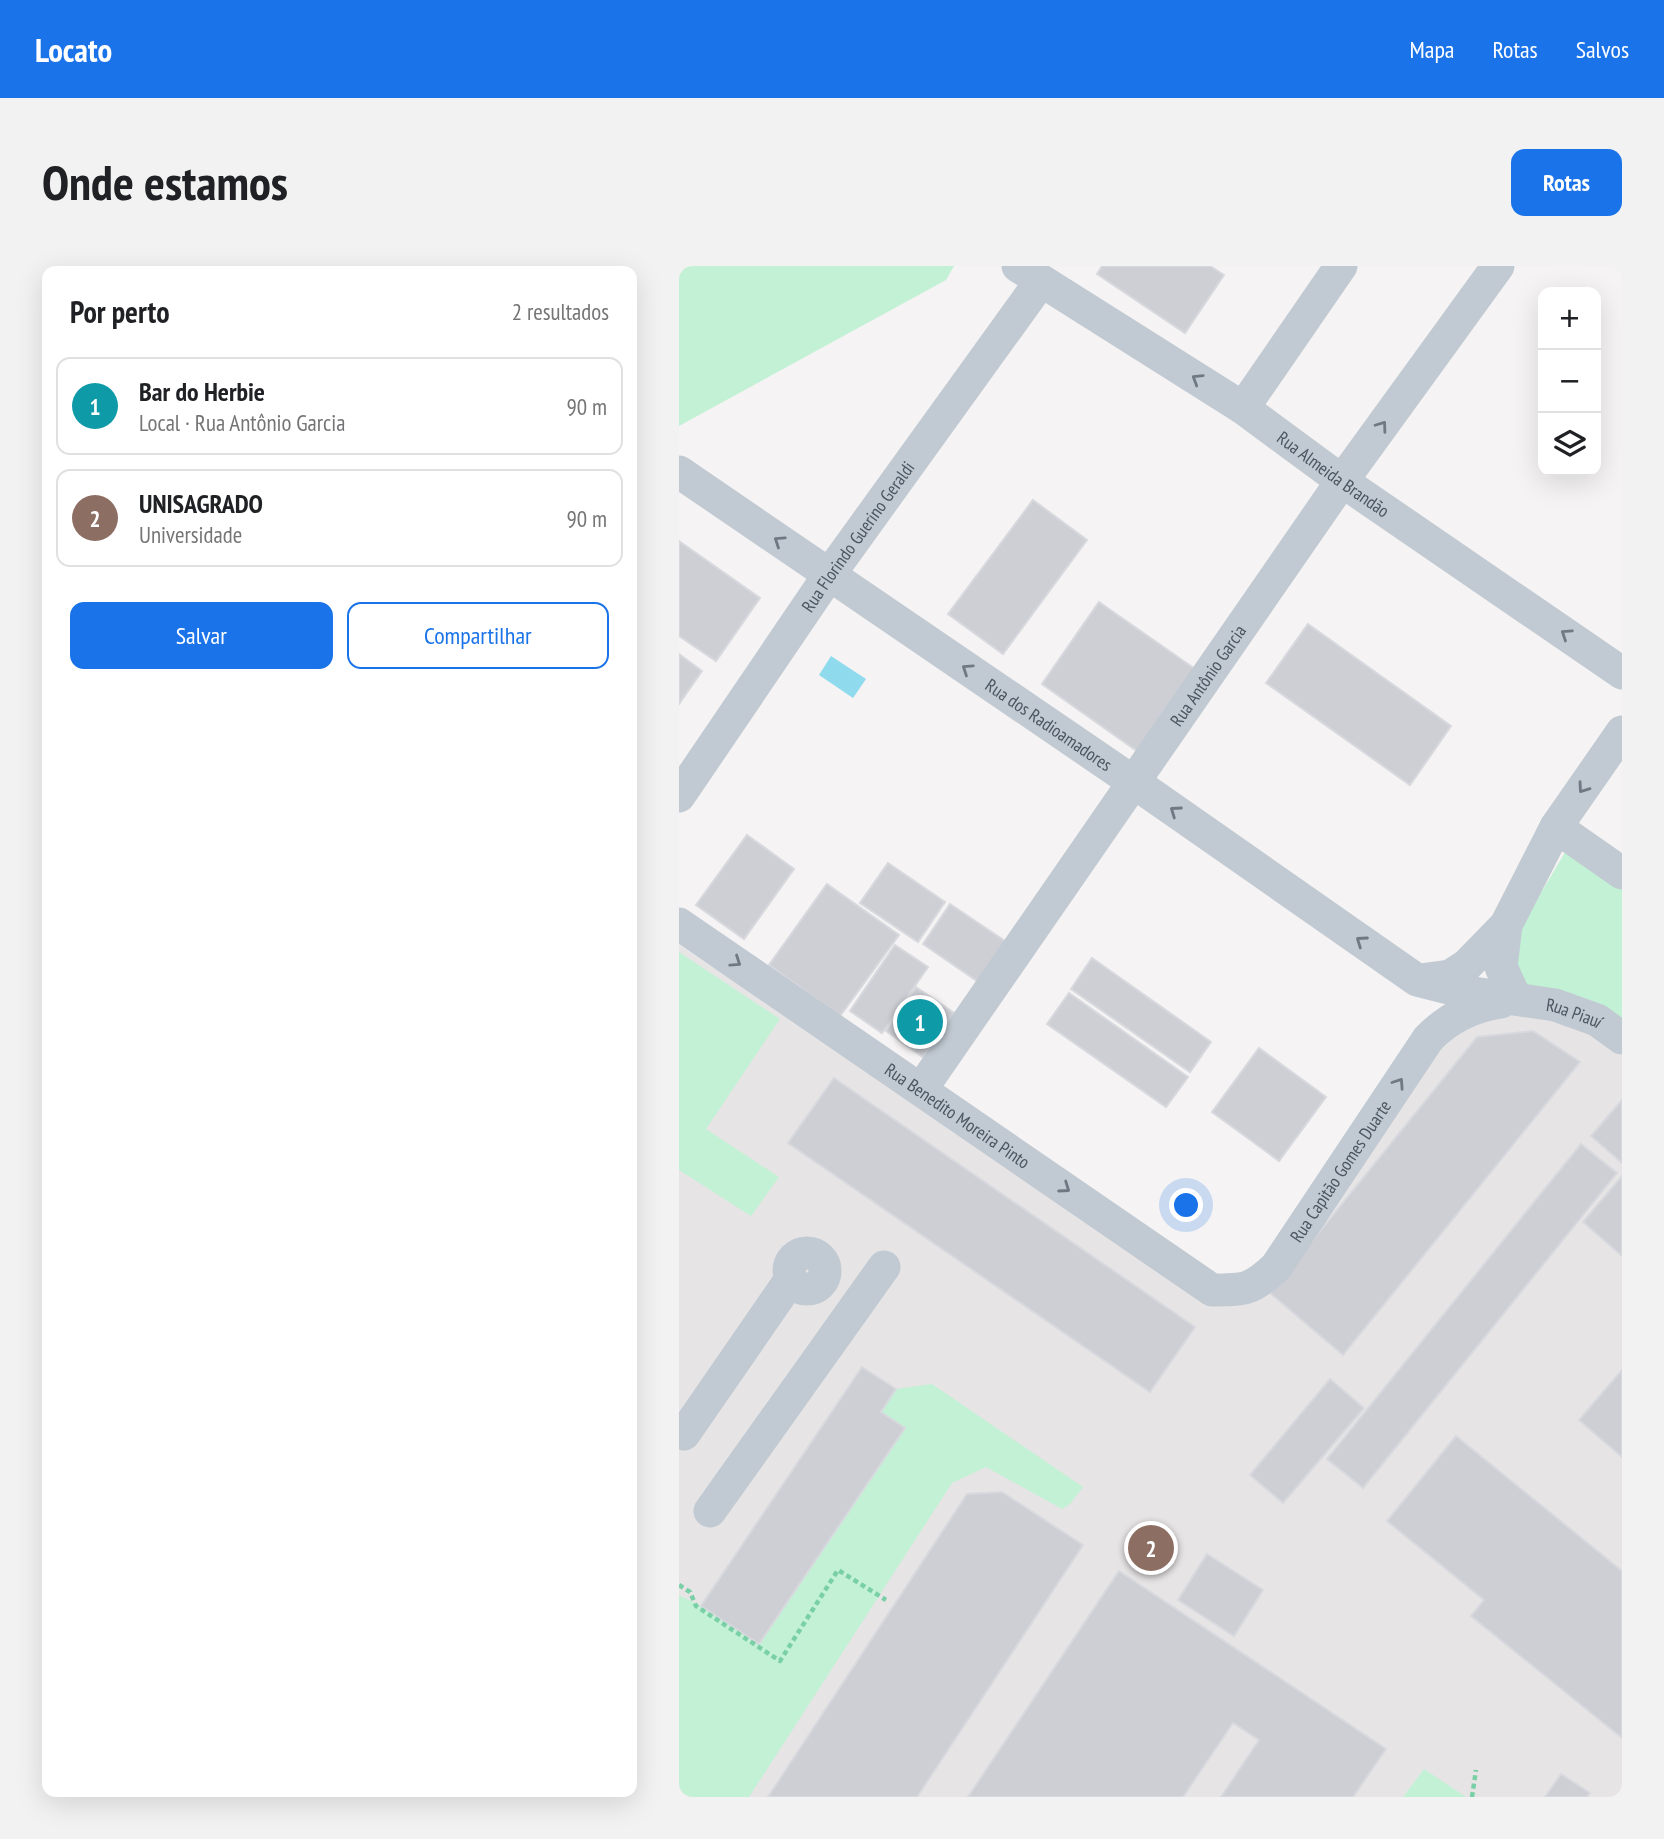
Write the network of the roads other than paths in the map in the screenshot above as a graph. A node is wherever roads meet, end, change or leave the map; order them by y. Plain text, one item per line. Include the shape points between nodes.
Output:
1 (1341, 266) edge
2 (1498, 266) edge
3 (1030, 273) edge
4 (1243, 408) junction
5 (679, 472) edge
6 (1342, 481) junction
7 (829, 575) junction
8 (1622, 673) edge
9 (1622, 732) edge
10 (1135, 783) junction
11 (679, 796) edge
12 (1556, 827) junction
13 (1622, 873) edge
14 (679, 924) edge
15 (1506, 925) junction
16 (1417, 981) junction
17 (1520, 999) junction
18 (1622, 1038) edge
19 (1428, 1039) junction
20 (922, 1088) junction
21 (884, 1267) dead end
22 (791, 1279) dead end
23 (1241, 1290) joint
24 (684, 1434) dead end
25 (710, 1511) dead end

1 - 4 street
6 -> 2 street, Rua Antônio Garcia
4 -> 3 street, Rua Almeida Brandão
3 - 7 street, Rua Florindo Guerino Geraldi
4 - 6 street, Rua Almeida Brandão
7 -> 5 street, Rua dos Radioamadores
8 -> 6 street, Rua Almeida Brandão
6 - 10 street, Rua Antônio Garcia
10 -> 7 street, Rua dos Radioamadores
7 - 11 street, Rua Florindo Guerino Geraldi
9 -> 12 street
16 -> 10 street, Rua dos Radioamadores
10 - 20 street, Rua Antônio Garcia
12 - 13 street
12 - 15 street
14 -> 20 street, Rua Benedito Moreira Pinto
15 - 16 street via 1459,971
15 - 17 street via 1501,967
16 - 17 street, Rua Piauí
16 - 19 street via 1429,1014
17 - 18 street, Rua Piauí via 1597,1020
17 - 19 street, Rua Capitão Gomes Duarte via 1458,1015
23 -> 19 street, Rua Capitão Gomes Duarte via 1276,1267
20 -> 23 street, Rua Benedito Moreira Pinto via 1212,1290
21 - 25 street
22 - 24 street

